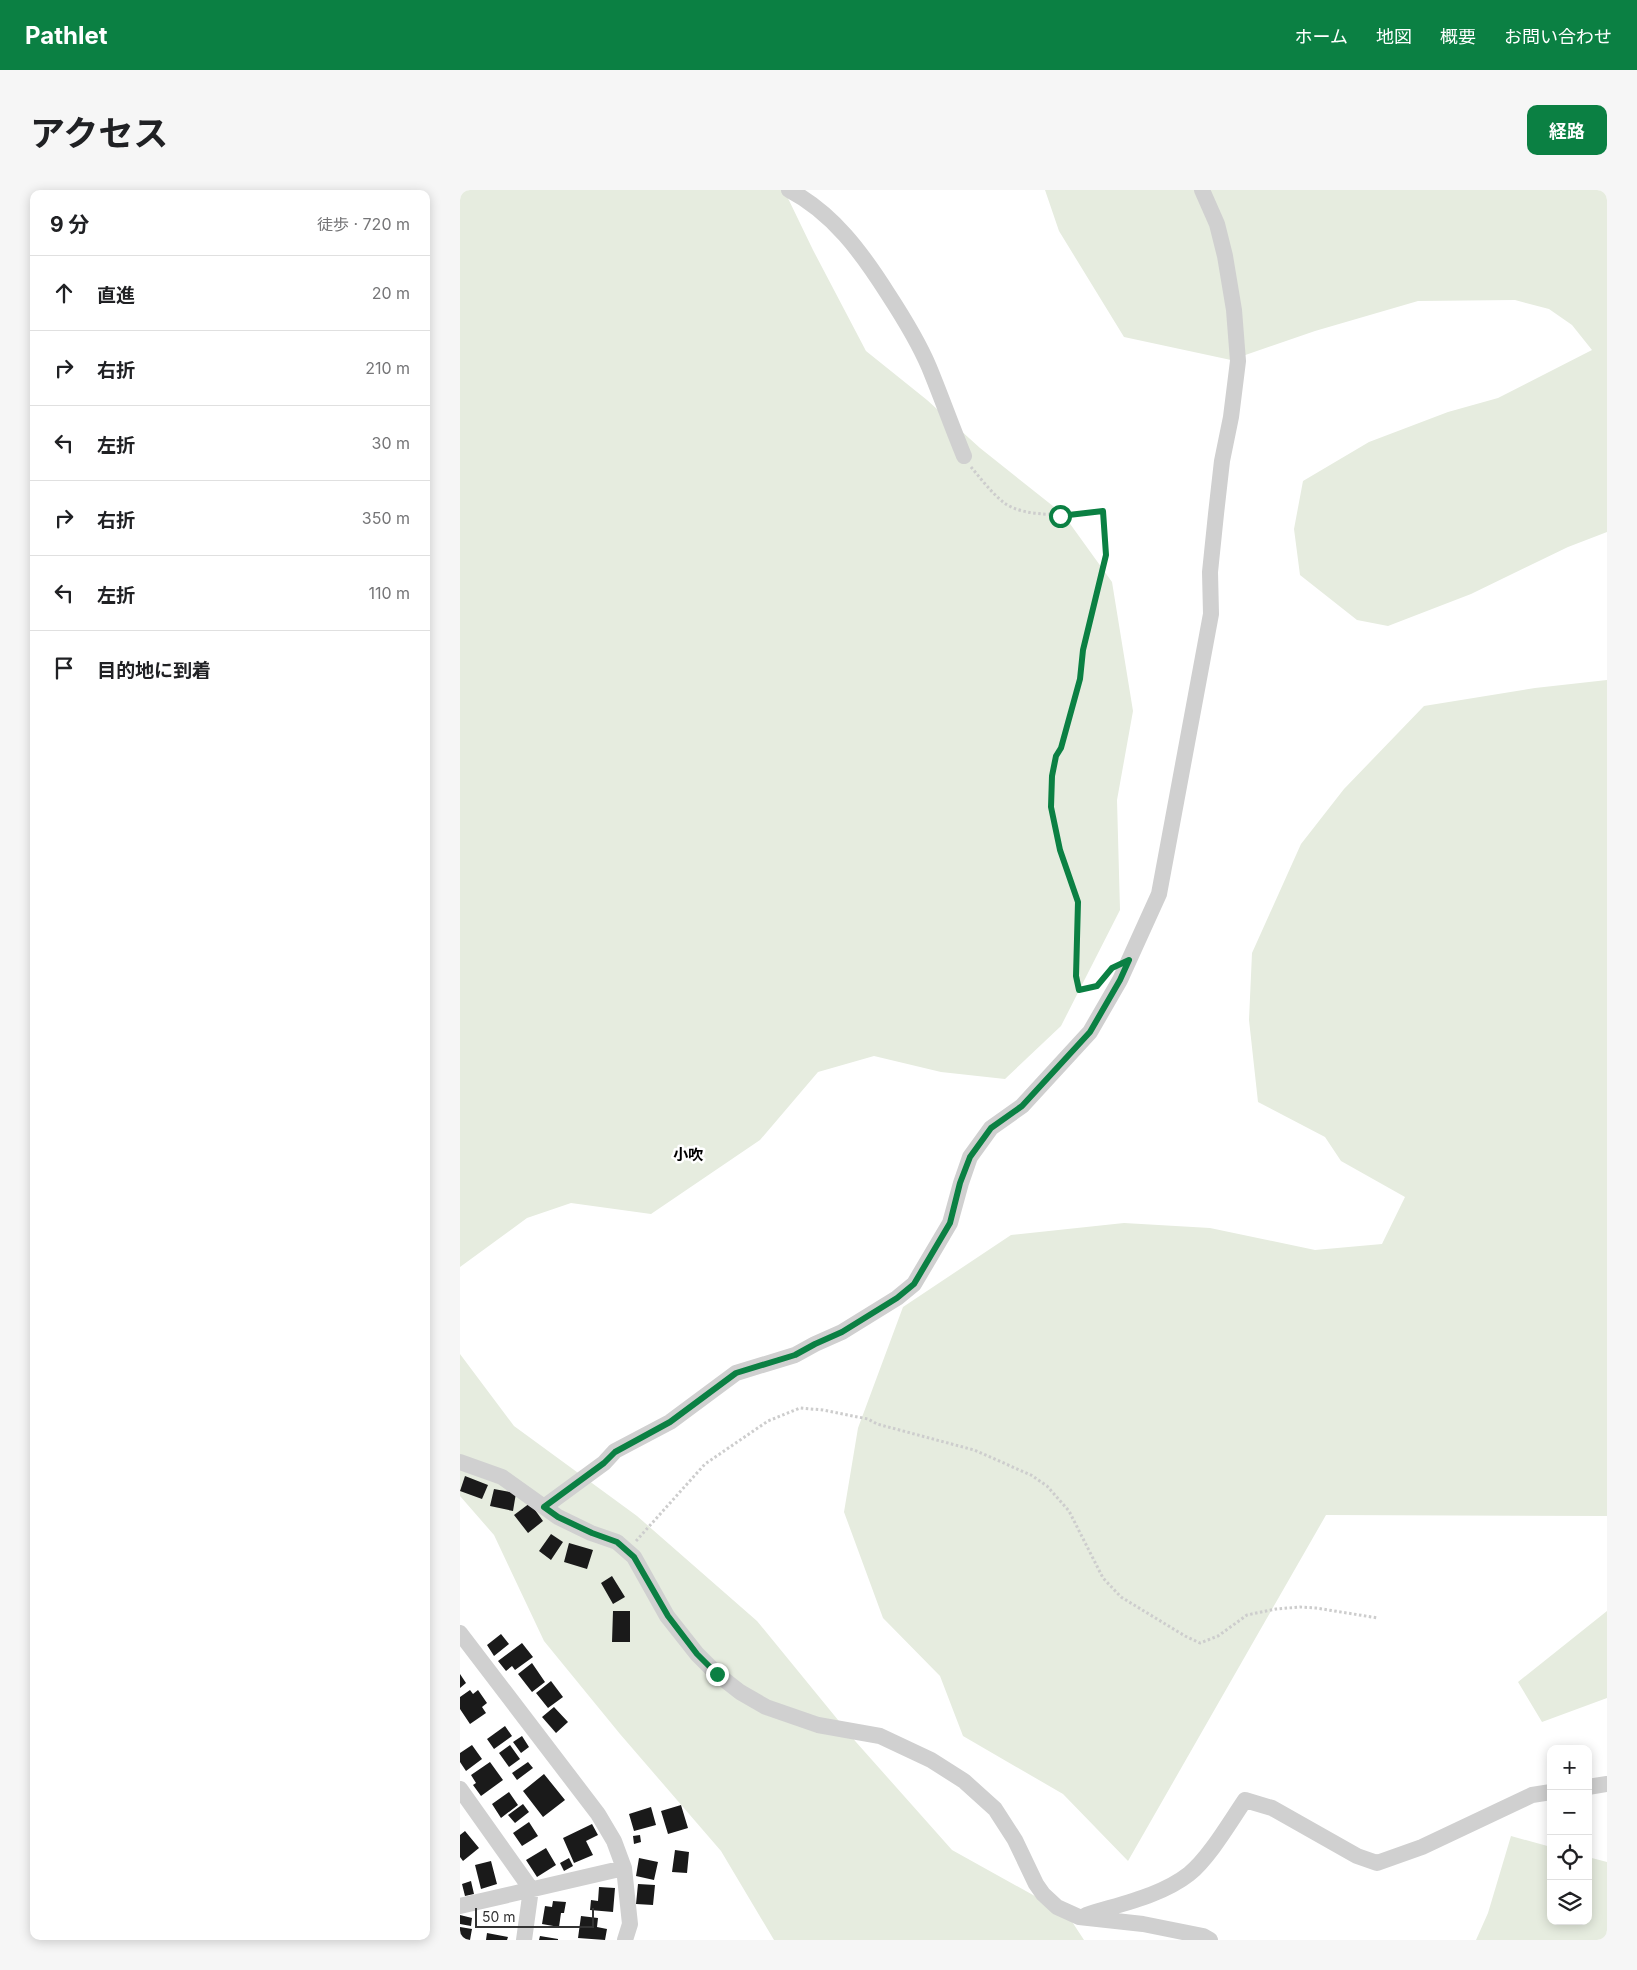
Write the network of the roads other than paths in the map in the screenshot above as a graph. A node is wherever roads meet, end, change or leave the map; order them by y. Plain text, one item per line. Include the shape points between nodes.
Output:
1 (789, 190) edge
2 (1202, 190) edge
3 (964, 456) road end
4 (460, 1462) edge
5 (544, 1507) junction
6 (461, 1636) edge
7 (1607, 1784) edge
8 (1592, 1786) edge
9 (460, 1789) edge
10 (1547, 1793) edge
11 (624, 1868) junction
12 (531, 1889) junction
13 (460, 1906) edge
14 (1080, 1917) junction
15 (524, 1940) edge
16 (625, 1940) edge
17 (1210, 1940) edge

1 - 3 street via 807,200 841,230 886,290 906,321 928,366
2 - 5 street via 1217,224 1225,256 1238,361 1216,514 1210,572 1211,614 1163,875 1159,894 1120,980 1090,1032 1022,1106 991,1128 970,1157 950,1223 914,1284 842,1332 795,1355 736,1373 670,1422 615,1452
4 - 5 street via 502,1477
5 - 14 street via 558,1517 617,1542 634,1557 668,1616 697,1654 740,1692 766,1707 818,1725 880,1736 931,1760 964,1781 995,1809 1043,1894 1057,1907
6 - 11 street via 598,1814 614,1841
7 - 8 street
9 - 12 street
10 - 14 street via 1532,1795 1422,1847 1377,1863 1357,1856 1272,1808 1245,1800 1190,1873 1163,1890
11 - 12 street
11 - 16 street via 630,1924
12 - 13 street
12 - 15 street
14 - 17 street via 1144,1924

